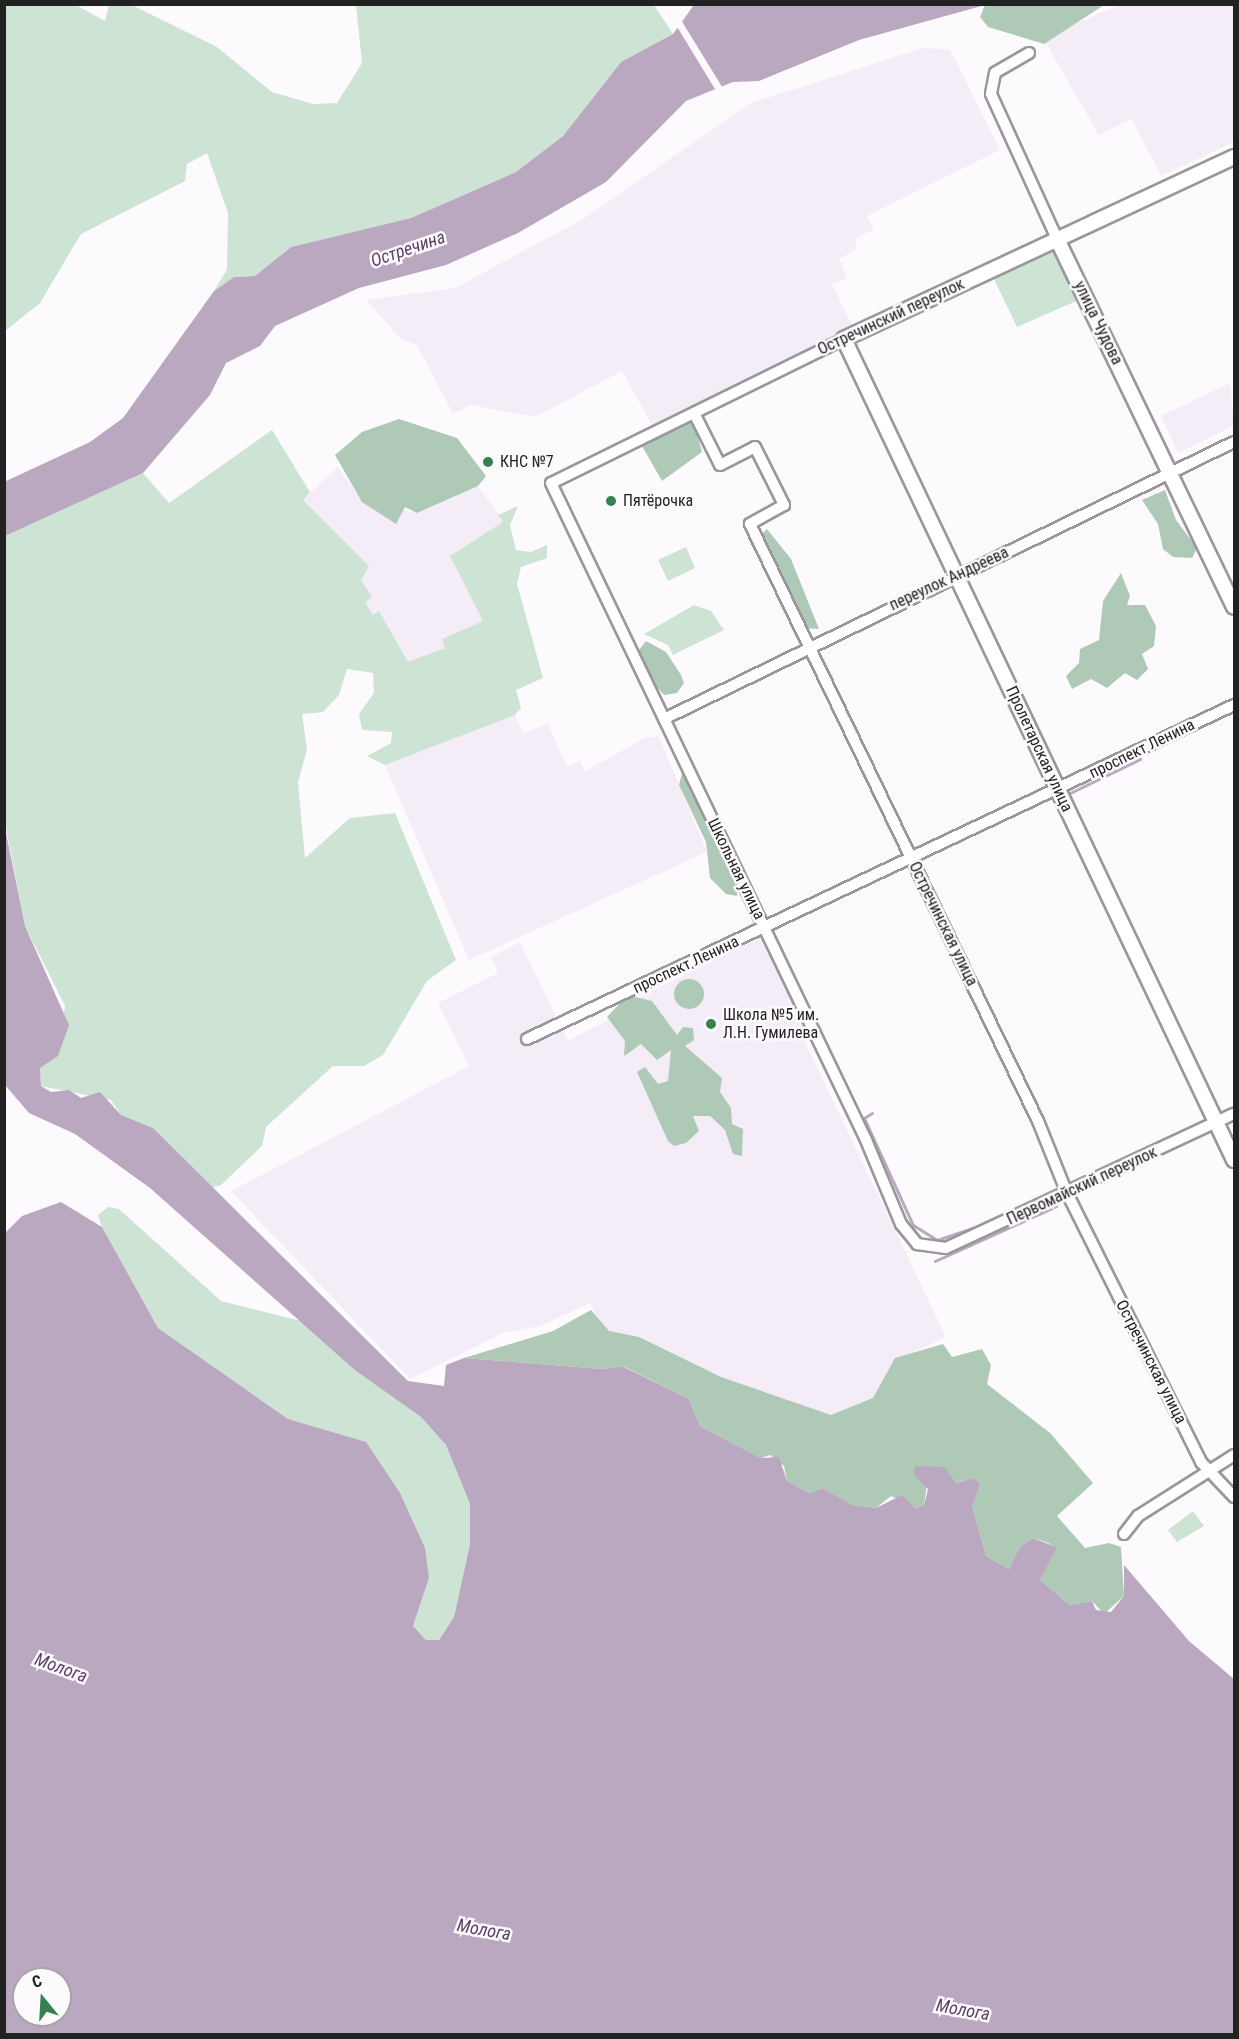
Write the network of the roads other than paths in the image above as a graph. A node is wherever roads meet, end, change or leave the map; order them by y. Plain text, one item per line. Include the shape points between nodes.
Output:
1 (1029, 53) dead end
2 (1234, 160) edge
3 (1057, 239) junction
4 (844, 339) junction
5 (694, 412) junction
6 (1234, 442) edge
7 (1170, 472) junction
8 (551, 483) joint
9 (956, 575) junction
10 (1234, 607) edge
11 (809, 646) junction
12 (1234, 705) edge
13 (664, 719) junction
14 (1058, 790) junction
15 (911, 858) junction
16 (765, 929) junction
17 (527, 1039) dead end
18 (1234, 1114) edge
19 (1217, 1122) junction
20 (1234, 1160) edge
21 (1067, 1193) junction
22 (927, 1248) joint
23 (1234, 1455) edge
24 (1208, 1468) junction
25 (1234, 1497) edge
26 (1124, 1534) dead end

1 - 3 street, улица Чудова via 995,73 991,94
2 - 3 street, Остречинский переулок
3 - 4 street, Остречинский переулок
3 - 7 street, улица Чудова
4 - 5 street, Остречинский переулок
4 - 9 street, Пролетарская улица
5 - 8 street, Остречинский переулок
5 - 11 street, Остречинская улица via 720,465 755,447 784,505 750,524
6 - 7 street, переулок Андреева
7 - 9 street, переулок Андреева
7 - 10 street, улица Чудова
8 - 13 street, Школьная улица
9 - 11 street, переулок Андреева
9 - 14 street, Пролетарская улица
11 - 13 street, переулок Андреева
11 - 15 street, Остречинская улица
12 - 14 street, проспект Ленина
13 - 16 street, Школьная улица
14 - 15 street, проспект Ленина
14 - 19 street, Пролетарская улица
15 - 16 street, проспект Ленина
15 - 21 street, Остречинская улица via 1038,1121
16 - 17 street, проспект Ленина
16 - 22 street, Школьная улица via 901,1224
18 - 19 street, Первомайский переулок
19 - 20 street, Пролетарская улица
19 - 21 street, Первомайский переулок
21 - 22 street, Первомайский переулок via 946,1248
21 - 24 street, Остречинская улица
23 - 24 street
24 - 25 street, Остречинская улица
24 - 26 street via 1138,1516

